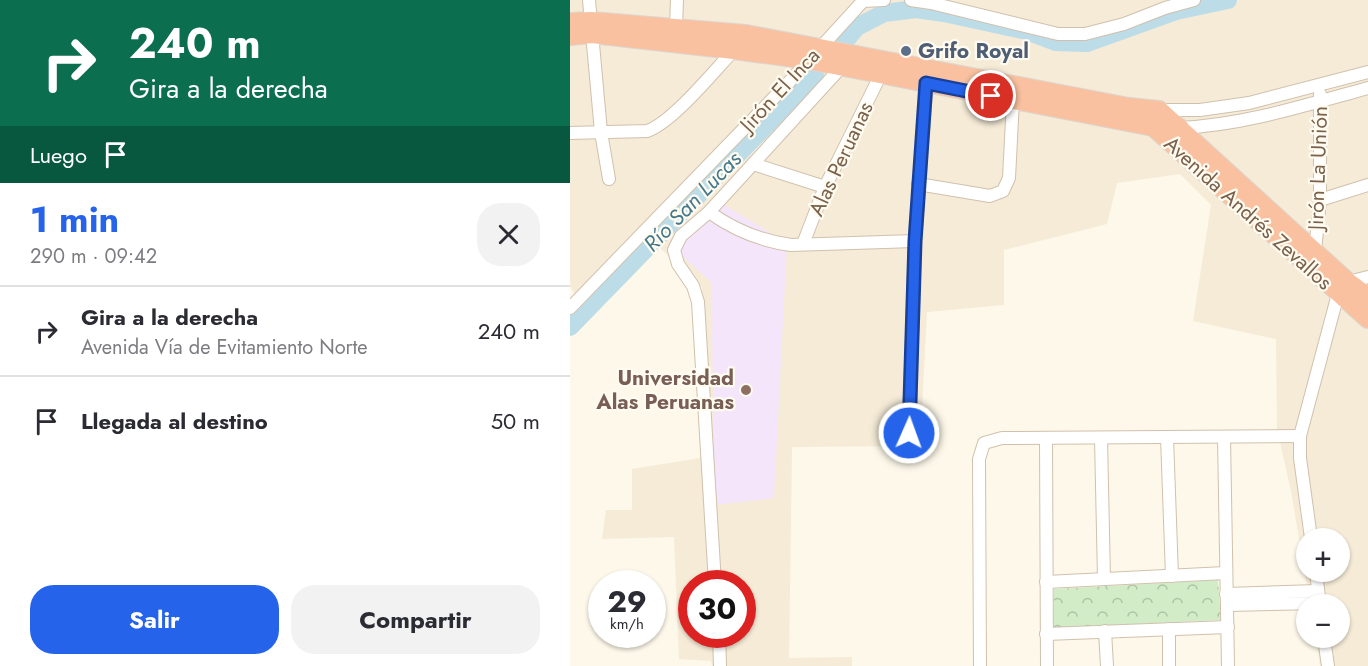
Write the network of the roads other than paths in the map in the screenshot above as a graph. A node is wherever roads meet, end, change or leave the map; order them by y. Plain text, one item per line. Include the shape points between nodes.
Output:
1 (589, 0) edge
2 (677, 0) edge
3 (863, 0) edge
4 (884, 0) edge
5 (911, 0) edge
6 (1194, 0) edge
7 (1164, 4) edge
8 (570, 22) edge
9 (676, 27) junction
10 (592, 28) junction
11 (570, 36) edge
12 (734, 50) junction
13 (818, 55) junction
14 (845, 60) junction
15 (1368, 72) edge
16 (881, 74) junction
17 (927, 76) junction
18 (1318, 85) junction
19 (1368, 88) edge
20 (1013, 100) junction
21 (1321, 100) junction
22 (1156, 118) junction
23 (1180, 128) junction
24 (601, 132) junction
25 (570, 133) edge
26 (753, 164) junction
27 (609, 180) dead end
28 (918, 184) junction
29 (1368, 185) edge
30 (825, 187) junction
31 (1320, 200) junction
32 (710, 212) junction
33 (915, 241) junction
34 (803, 244) junction
35 (1315, 252) junction
36 (1368, 277) edge
37 (1343, 288) junction
38 (1368, 297) edge
39 (570, 308) edge
40 (1368, 319) edge
41 (909, 433) dead end
42 (1300, 436) junction
43 (1167, 437) junction
44 (1224, 437) junction
45 (1046, 438) junction
46 (1101, 438) junction
47 (1310, 528) edge
48 (715, 570) edge
49 (1225, 573) junction
50 (1172, 576) junction
51 (1104, 579) junction
52 (1046, 582) junction
53 (1227, 600) junction
54 (1296, 600) edge
55 (1228, 627) junction
56 (1168, 629) junction
57 (1105, 631) junction
58 (1046, 634) junction
59 (719, 648) edge
60 (1325, 648) edge
61 (720, 666) edge
62 (980, 666) edge
63 (1047, 666) edge
64 (1107, 666) edge
65 (1169, 666) edge
66 (1228, 666) edge
67 (1328, 666) edge

1 - 10 street
2 - 9 street
3 - 4 street
3 - 13 street, Jirón El Inca
5 - 7 street via 1058,34 1085,34 1124,24
6 - 7 street
8 - 10 highway
9 - 10 highway
9 - 13 highway via 746,34
10 - 11 highway
10 - 12 highway
10 - 24 street
12 - 13 highway
12 - 24 street via 656,129
13 - 14 highway
13 - 39 street, Jirón El Inca
14 - 16 highway
14 - 17 highway
14 - 26 street
15 - 18 street
16 - 17 highway
16 - 30 street, Alas Peruanas
17 - 20 highway
17 - 22 highway, Avenida Andrés Zevallos via 1129,107
17 - 28 street
18 - 21 street, Jirón La Unión
18 - 22 street via 1249,104
19 - 21 street
20 - 22 highway
20 - 28 street via 1009,178 1003,191 990,196
21 - 23 street via 1243,121
21 - 31 street, Jirón La Unión
22 - 23 highway
22 - 37 highway, Avenida Andrés Zevallos
23 - 35 highway, Avenida Andrés Zevallos
24 - 25 street
24 - 27 street
26 - 30 street
26 - 32 street
28 - 33 street
29 - 31 street
30 - 34 street, Alas Peruanas
31 - 35 street, Jirón La Unión
32 - 34 street via 725,224 755,236 777,243
32 - 48 street via 681,236 674,250 698,302
33 - 34 street
33 - 41 street
35 - 37 highway, Avenida Andrés Zevallos
36 - 37 street
37 - 38 highway, Avenida Andrés Zevallos
37 - 40 highway, Avenida Andrés Zevallos
37 - 42 street
42 - 44 street
42 - 47 street
43 - 44 street
43 - 46 street
43 - 50 street
44 - 49 street
45 - 46 street
45 - 52 street
45 - 62 street via 1002,438 984,443 979,459
46 - 51 street
49 - 50 street
49 - 53 street
50 - 51 street
51 - 52 street
52 - 58 street
53 - 54 street
53 - 55 street
55 - 56 street
55 - 66 street
56 - 57 street
56 - 65 street
57 - 58 street
57 - 64 street
58 - 63 street
59 - 61 street
60 - 67 street

